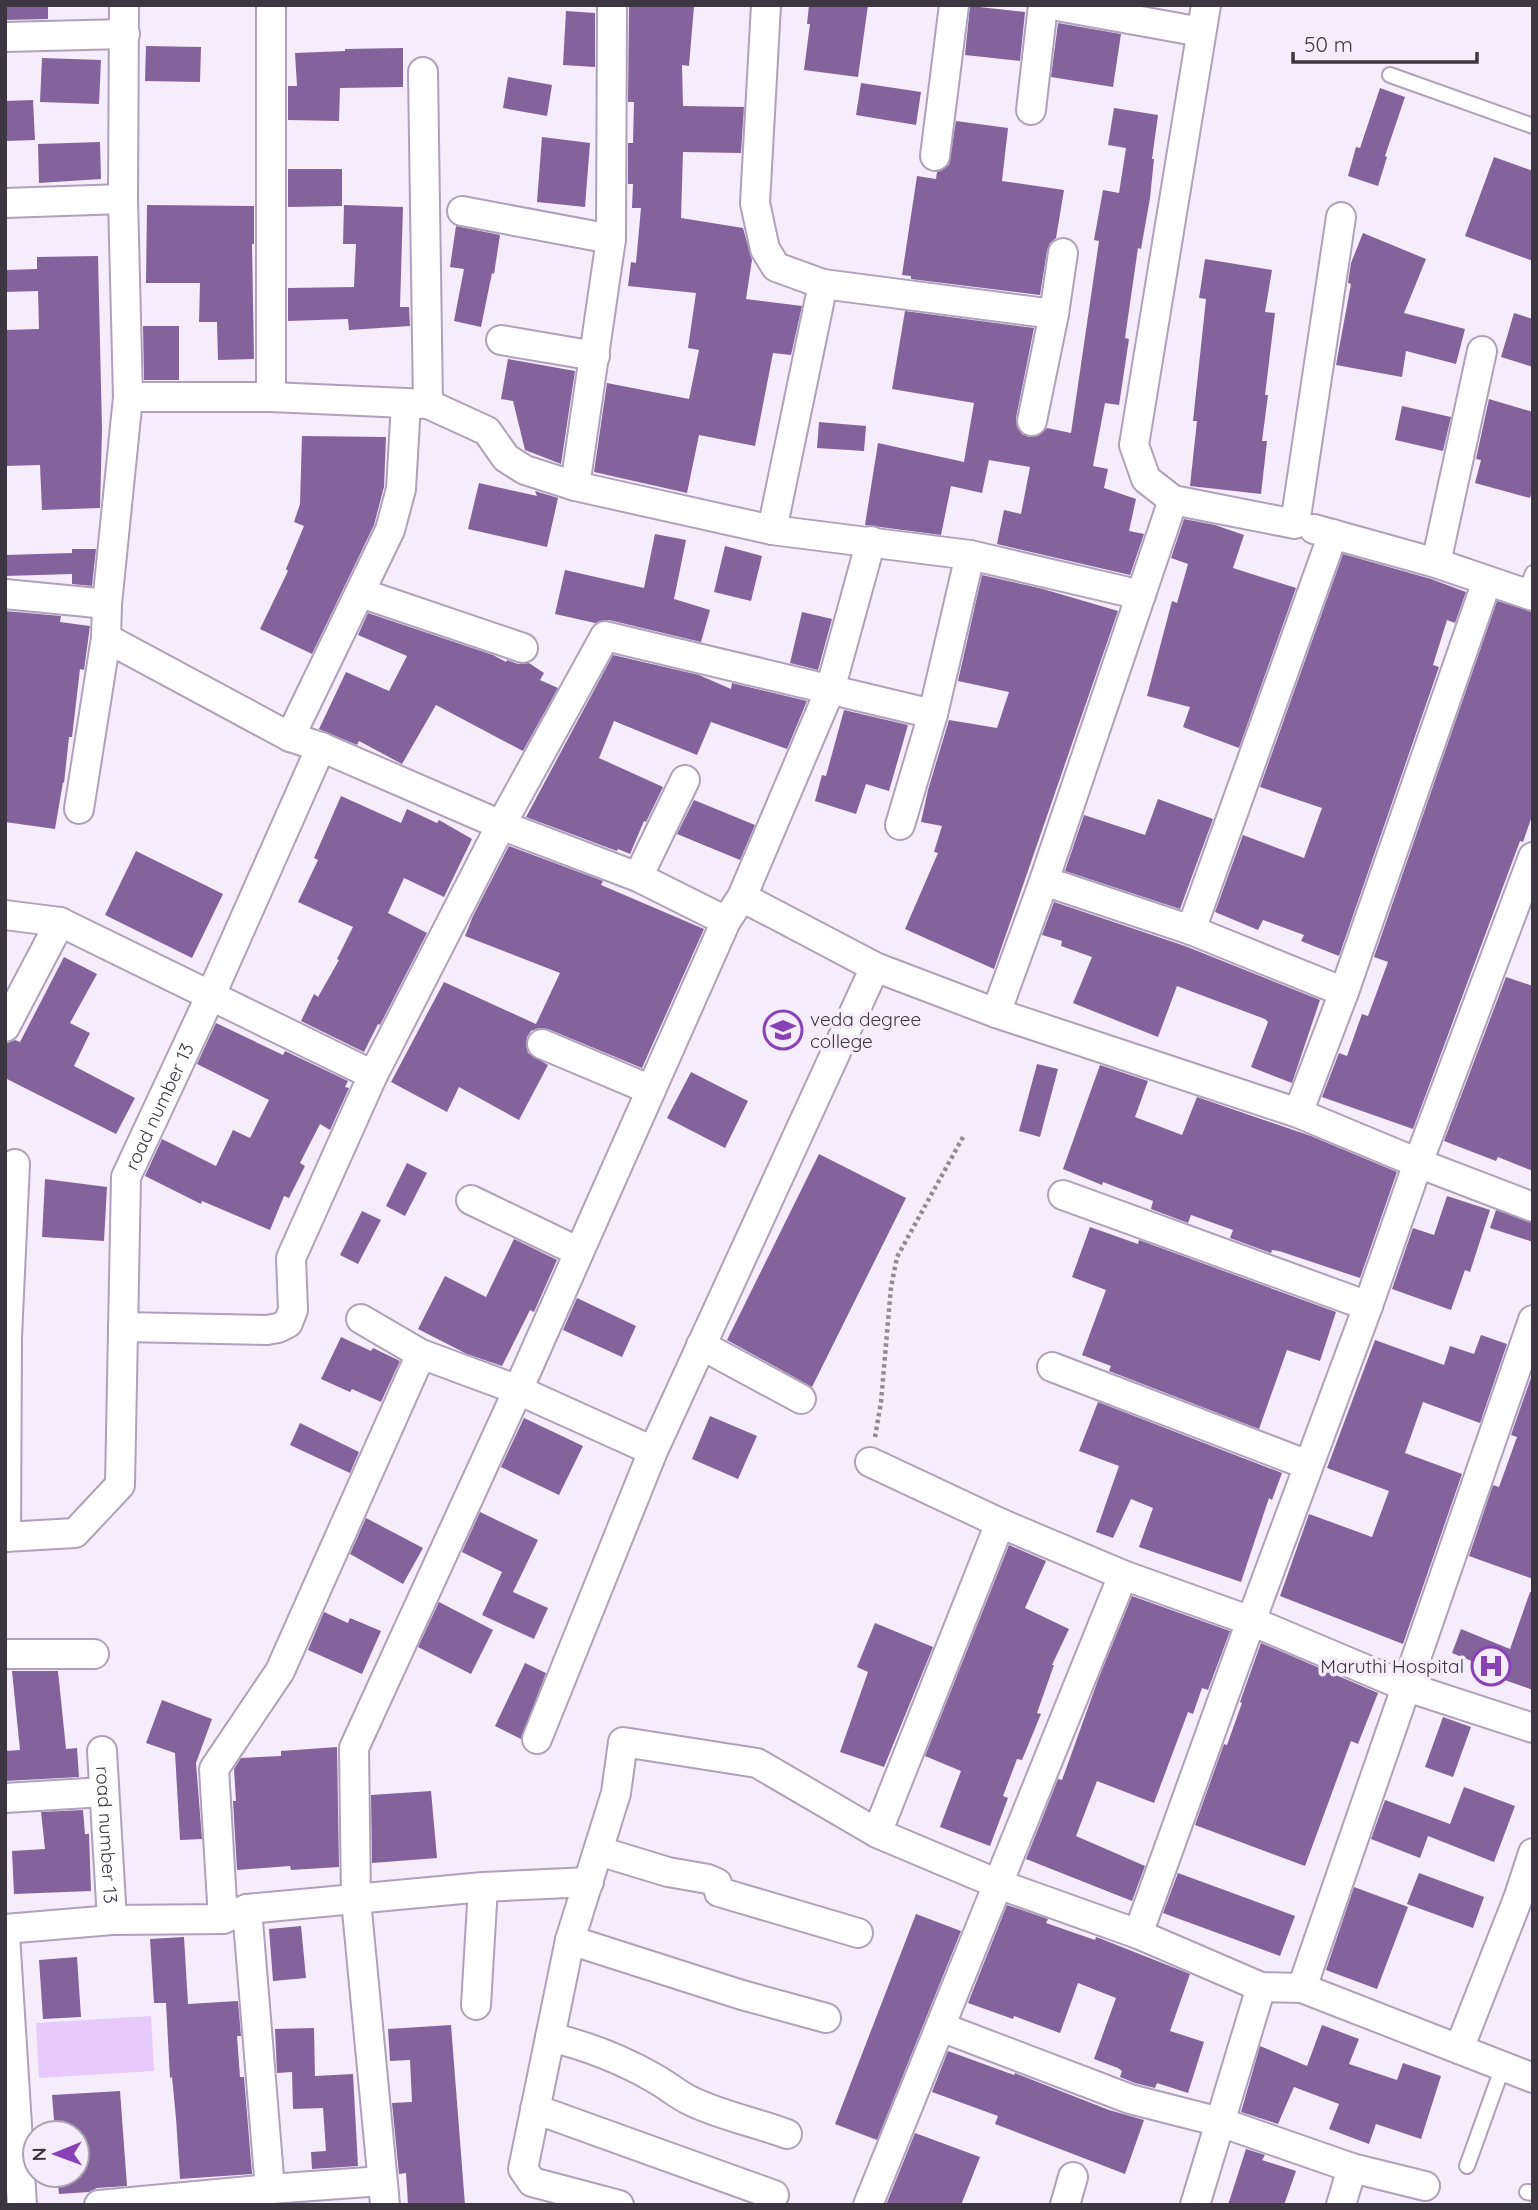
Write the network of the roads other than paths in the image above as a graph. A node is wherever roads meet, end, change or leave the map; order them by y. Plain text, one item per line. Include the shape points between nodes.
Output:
1 (124, 5) edge
2 (271, 5) edge
3 (612, 5) edge
4 (766, 5) edge
5 (954, 5) edge
6 (1044, 5) edge
7 (1052, 5) edge
8 (1204, 19) edge
9 (125, 34) junction
10 (5, 37) edge
11 (422, 72) dead end
12 (1390, 75) dead end
13 (1031, 110) dead end
14 (1533, 126) edge
15 (935, 156) dead end
16 (123, 199) junction
17 (5, 203) edge
18 (462, 211) dead end
19 (1341, 217) dead end
20 (611, 239) junction
21 (1063, 253) dead end
22 (823, 284) junction
23 (1054, 314) junction
24 (501, 340) dead end
25 (1482, 351) dead end
26 (595, 356) junction
27 (128, 397) junction
28 (271, 397) junction
29 (417, 404) junction
30 (1032, 421) dead end
31 (575, 486) junction
32 (1173, 500) junction
33 (1295, 524) junction
34 (772, 530) junction
35 (1333, 534) junction
36 (871, 541) junction
37 (970, 555) junction
38 (1436, 563) junction
39 (1487, 581) junction
40 (1530, 587) edge
41 (360, 593) junction
42 (5, 594) edge
43 (1141, 595) junction
44 (107, 604) junction
45 (106, 638) junction
46 (523, 648) dead end
47 (830, 690) junction
48 (933, 714) junction
49 (290, 737) junction
50 (321, 747) junction
51 (685, 780) dead end
52 (79, 809) dead end
53 (502, 825) junction
54 (900, 825) dead end
55 (1533, 857) edge
56 (638, 877) junction
57 (1044, 881) junction
58 (742, 897) junction
59 (5, 915) edge
60 (726, 921) junction
61 (60, 922) junction
62 (1191, 930) junction
63 (875, 967) junction
64 (1344, 992) junction
65 (210, 997) junction
66 (996, 1013) junction
67 (5, 1027) edge
68 (542, 1044) dead end
69 (373, 1075) junction
70 (651, 1090) junction
71 (1298, 1113) junction
72 (1418, 1163) junction
73 (15, 1164) dead end
74 (1063, 1195) dead end
75 (471, 1200) dead end
76 (1533, 1207) edge
77 (579, 1252) junction
78 (1368, 1307) junction
79 (361, 1319) dead end
80 (1533, 1320) edge
81 (123, 1327) junction
82 (702, 1345) junction
83 (421, 1354) junction
84 (1052, 1367) dead end
85 (518, 1390) junction
86 (801, 1399) dead end
87 (653, 1451) junction
88 (870, 1462) road end
89 (1308, 1465) junction
90 (1000, 1523) junction
91 (6, 1537) edge
92 (1123, 1575) junction
93 (1251, 1621) junction
94 (5, 1654) edge
95 (93, 1654) dead end
96 (1407, 1686) junction
97 (1533, 1728) edge
98 (537, 1739) dead end
99 (103, 1751) dead end
100 (104, 1792) junction
101 (5, 1798) edge
102 (877, 1833) junction
103 (599, 1851) junction
104 (1533, 1853) edge
105 (589, 1882) junction
106 (999, 1884) junction
107 (483, 1887) junction
108 (356, 1900) junction
109 (235, 1914) junction
110 (111, 1920) junction
111 (5, 1929) edge
112 (858, 1933) dead end
113 (1138, 1934) junction
114 (5, 1935) edge
115 (570, 1940) junction
116 (1261, 1987) junction
117 (1302, 1988) junction
118 (476, 2005) dead end
119 (826, 2018) dead end
120 (941, 2027) junction
121 (550, 2037) junction
122 (1459, 2049) junction
123 (1503, 2066) junction
124 (1533, 2078) edge
125 (11, 2101) edge
126 (535, 2109) junction
127 (1220, 2122) junction
128 (787, 2134) dead end
129 (1467, 2166) dead end
130 (1352, 2168) junction
131 (1073, 2177) dead end
132 (1425, 2186) dead end
133 (270, 2189) junction
134 (384, 2193) edge
135 (774, 2195) dead end
136 (22, 2205) edge
137 (99, 2205) edge
138 (619, 2205) edge
139 (868, 2205) edge
140 (1065, 2205) edge
141 (1195, 2205) edge
142 (1341, 2205) edge

1 - 9 street
2 - 28 street
3 - 20 street
4 - 22 street via 755,204 765,248 776,267
5 - 15 street
6 - 13 street
7 - 8 street
8 - 32 street via 1134,445 1146,479
9 - 10 street
9 - 16 street
11 - 29 street
12 - 14 lane
16 - 17 street
16 - 27 street
18 - 20 street
19 - 33 street
20 - 26 street
21 - 23 street
22 - 23 street
22 - 34 street
23 - 30 street
24 - 26 street
25 - 38 street
26 - 31 street
27 - 28 street
27 - 44 street
28 - 29 street
29 - 31 street via 487,431 506,458 524,470
29 - 41 street via 390,530
31 - 34 street
32 - 33 street
32 - 43 street
33 - 35 street
34 - 36 street
35 - 38 street
35 - 62 street
36 - 37 street
36 - 47 street
37 - 43 street
37 - 48 street
38 - 39 street
39 - 40 street
39 - 64 street
41 - 46 street
41 - 49 street
42 - 44 street
43 - 57 street
44 - 45 street
45 - 49 street
45 - 52 street
47 - 48 street
47 - 53 street via 606,636
47 - 58 street
48 - 54 street
49 - 50 street
50 - 53 street
50 - 65 street, road number 13
51 - 56 street
53 - 56 street
53 - 69 street
55 - 72 street
56 - 60 street
57 - 62 street
57 - 66 street
58 - 60 street
58 - 63 street
59 - 61 street
60 - 70 street
61 - 65 street
61 - 67 street
62 - 64 street
63 - 66 street
63 - 82 street
64 - 71 street
65 - 69 street
65 - 81 street, road number 13 via 126,1177
66 - 71 street
68 - 70 street
69 - 81 street via 291,1258 293,1310 288,1323 267,1330
70 - 77 street
71 - 72 street
72 - 76 street
72 - 78 street
73 - 91 street via 7,1337
74 - 78 street
75 - 77 street
77 - 85 street
78 - 89 street
79 - 83 street
80 - 96 street
81 - 91 street, road number 13 via 120,1485 75,1533
82 - 86 street
82 - 87 street
83 - 85 street
83 - 109 street via 280,1671 214,1769
84 - 89 street
85 - 87 street
85 - 108 street via 354,1748
87 - 98 street
88 - 90 street
89 - 93 street
90 - 92 street
90 - 102 street
92 - 93 street
92 - 106 street
93 - 96 street
93 - 113 street
94 - 95 street
96 - 97 street
96 - 117 street
99 - 100 street, road number 13
100 - 101 street
100 - 110 street, road number 13
102 - 103 street via 757,1763 623,1742 616,1793
102 - 106 street
103 - 105 street
103 - 112 street via 708,1879 717,1883 719,1892
104 - 122 street
105 - 107 street
105 - 115 street
106 - 113 street
106 - 120 street
107 - 108 street
107 - 118 street
108 - 109 street
108 - 134 street
109 - 110 street
109 - 133 street
110 - 111 street
113 - 116 street
114 - 125 street
115 - 119 street
115 - 121 street
116 - 117 street
116 - 127 street
117 - 122 street
120 - 127 street via 1130,2099
120 - 139 street
121 - 126 street
121 - 128 street via 614,2057 713,2111
122 - 123 street
123 - 124 street
123 - 129 lane
125 - 136 street
126 - 135 street
126 - 138 street via 523,2169 533,2182
127 - 130 street
127 - 141 street
130 - 132 street
130 - 142 street
131 - 140 street
133 - 134 street
133 - 137 street

